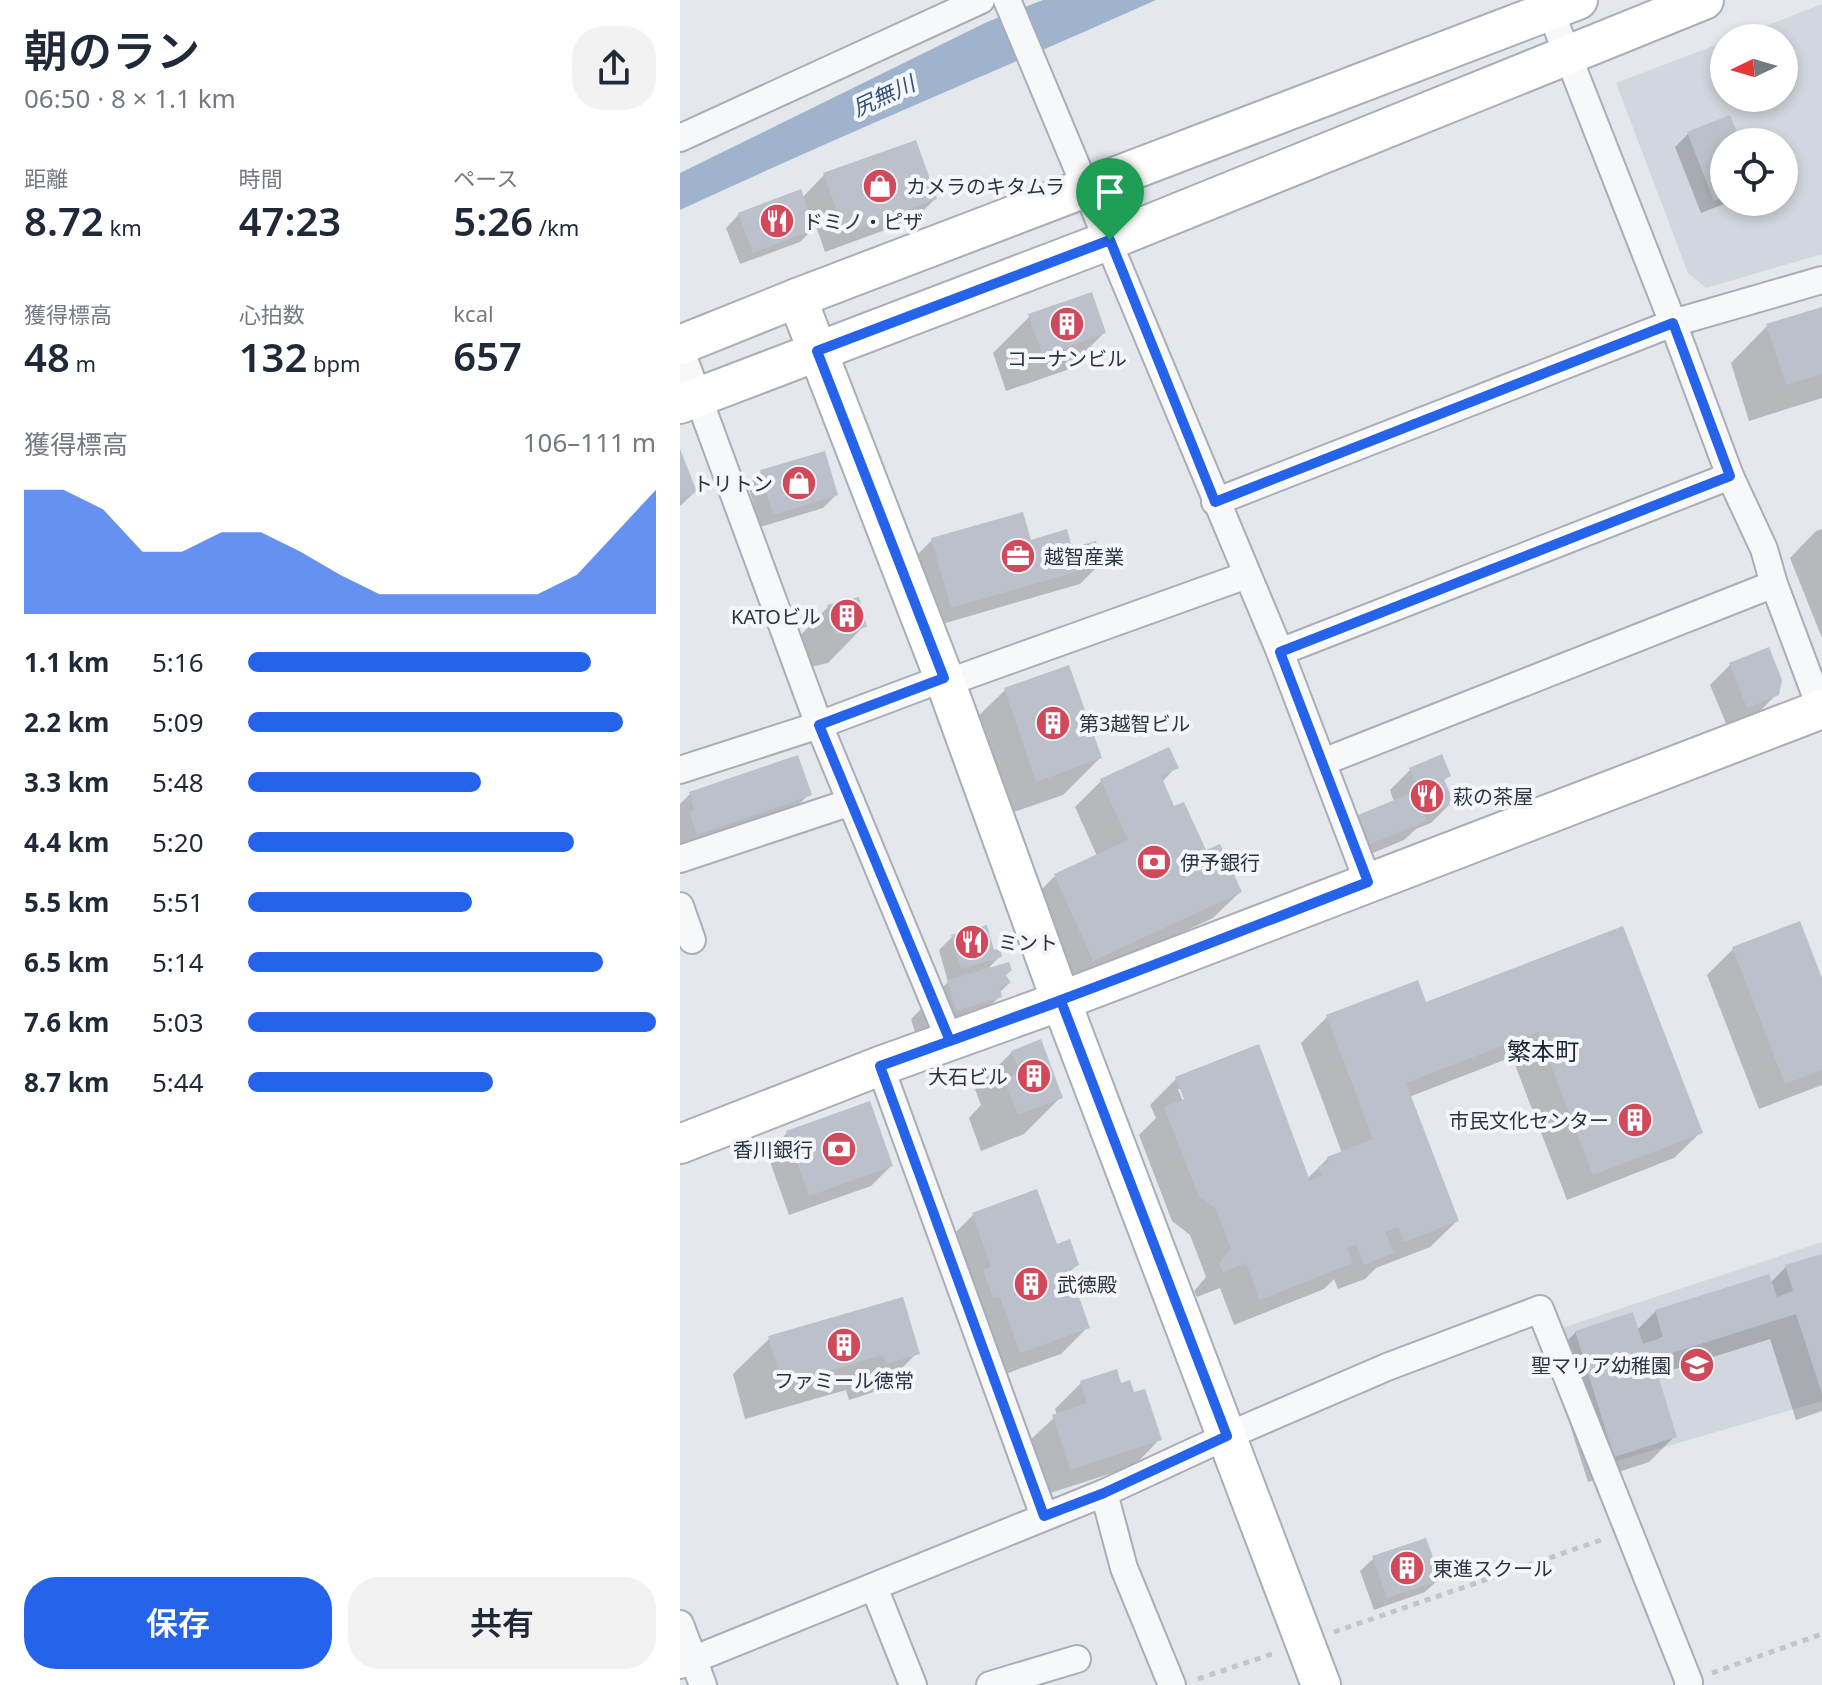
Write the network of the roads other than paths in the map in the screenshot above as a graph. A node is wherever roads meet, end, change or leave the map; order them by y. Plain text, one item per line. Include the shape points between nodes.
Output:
1 (981, 0) edge
2 (1704, 0) edge
3 (1008, 1) edge
4 (1558, 4) edge
5 (1568, 55) junction
6 (680, 138) edge
7 (1085, 187) junction
8 (1110, 240) junction
9 (1822, 280) edge
10 (797, 298) junction
11 (1673, 323) junction
12 (680, 346) edge
13 (817, 351) junction
14 (689, 400) edge
15 (1730, 476) junction
16 (1215, 502) junction
17 (1247, 575) junction
18 (1774, 584) junction
19 (1280, 652) junction
20 (945, 681) junction
21 (1822, 710) edge
22 (819, 725) junction
23 (1323, 762) junction
24 (680, 770) edge
25 (851, 802) junction
26 (680, 859) edge
27 (1368, 882) junction
28 (680, 906) edge
29 (692, 940) dead end
30 (1061, 1001) junction
31 (950, 1041) junction
32 (880, 1066) junction
33 (680, 1144) edge
34 (1227, 1436) junction
35 (1104, 1493) junction
36 (1044, 1516) junction
37 (874, 1587) junction
38 (680, 1624) edge
39 (1077, 1659) dead end
40 (687, 1662) edge
41 (1184, 1683) edge
42 (1688, 1683) edge
43 (703, 1685) edge
44 (913, 1685) edge
45 (990, 1685) edge
46 (1321, 1685) edge

1 - 6 street
2 - 5 street
3 - 7 street
4 - 5 street
4 - 7 street
5 - 8 street
5 - 11 street
7 - 8 street
7 - 10 street
8 - 13 street
8 - 16 street
9 - 11 street
10 - 12 street
10 - 13 street
11 - 15 street
11 - 16 street
12 - 14 street
13 - 14 street
13 - 20 street
14 - 22 street
15 - 18 street
15 - 19 street
16 - 17 street
17 - 19 street
17 - 20 street
18 - 21 street
18 - 23 street
19 - 23 street
20 - 22 street
20 - 30 street
21 - 27 street
22 - 24 street
22 - 25 street
23 - 27 street
25 - 26 street
25 - 31 street
27 - 30 street
28 - 29 street
30 - 31 street
30 - 34 street
31 - 32 street
32 - 33 street
32 - 36 street
34 - 35 street
34 - 42 street via 1540,1309
34 - 46 street
35 - 36 street
35 - 41 street via 1124,1568
36 - 37 street
37 - 40 street
37 - 44 street
38 - 40 street
39 - 45 street
40 - 43 street

